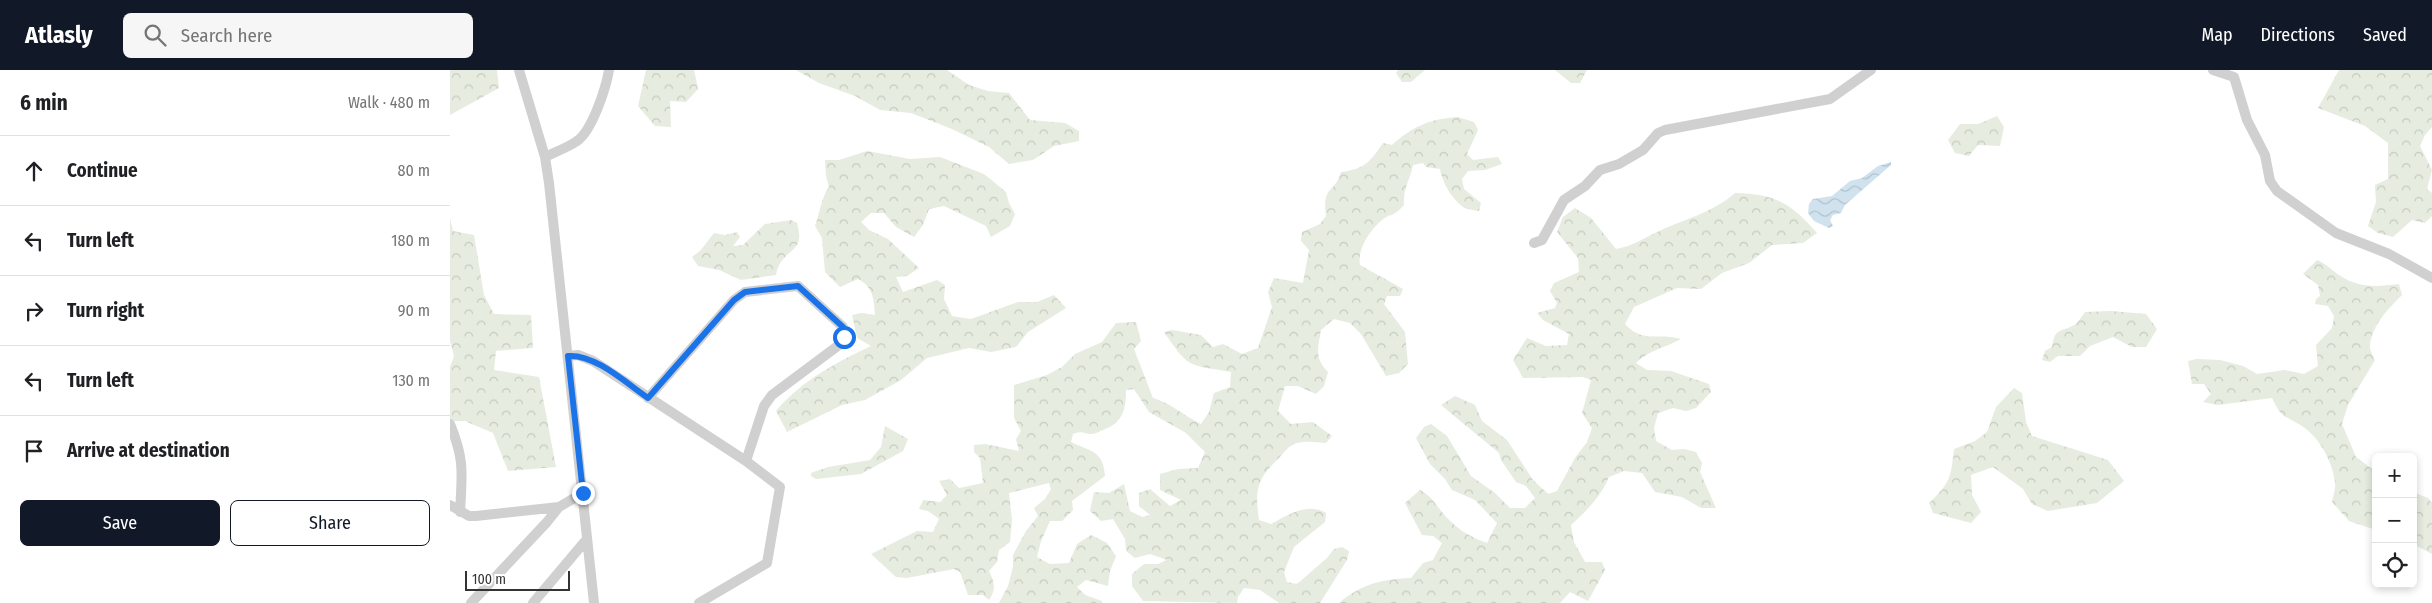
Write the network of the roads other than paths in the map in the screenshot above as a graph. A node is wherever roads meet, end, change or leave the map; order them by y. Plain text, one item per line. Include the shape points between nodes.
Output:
1 (519, 70) edge
2 (609, 70) edge
3 (1870, 70) edge
4 (2213, 70) edge
5 (544, 157) junction
6 (1534, 243) dead end
7 (2432, 278) edge
8 (568, 356) junction
9 (648, 398) junction
10 (450, 424) edge
11 (746, 461) junction
12 (583, 493) junction
13 (450, 505) edge
14 (559, 507) junction
15 (460, 512) junction
16 (587, 540) junction
17 (471, 603) edge
18 (533, 603) edge
19 (594, 603) edge
20 (699, 603) edge

1 - 5 street
2 - 5 street via 607,85 579,140
3 - 6 street via 1830,99 1665,130 1643,150 1619,164 1600,170 1585,186 1564,200 1542,240
4 - 7 street via 2234,77 2247,120 2265,155 2270,181 2277,191 2336,232 2388,254
5 - 8 street via 550,183
8 - 9 street via 578,355 593,361
8 - 12 street
9 - 11 street
9 - 11 street via 734,300 745,292 790,286 804,289 843,327 844,337 839,346 772,395 764,406
10 - 15 street via 463,462
11 - 20 street via 780,487 767,563
12 - 14 street
12 - 16 street
13 - 15 street
14 - 15 street via 476,516
14 - 17 street
16 - 18 street
16 - 19 street

